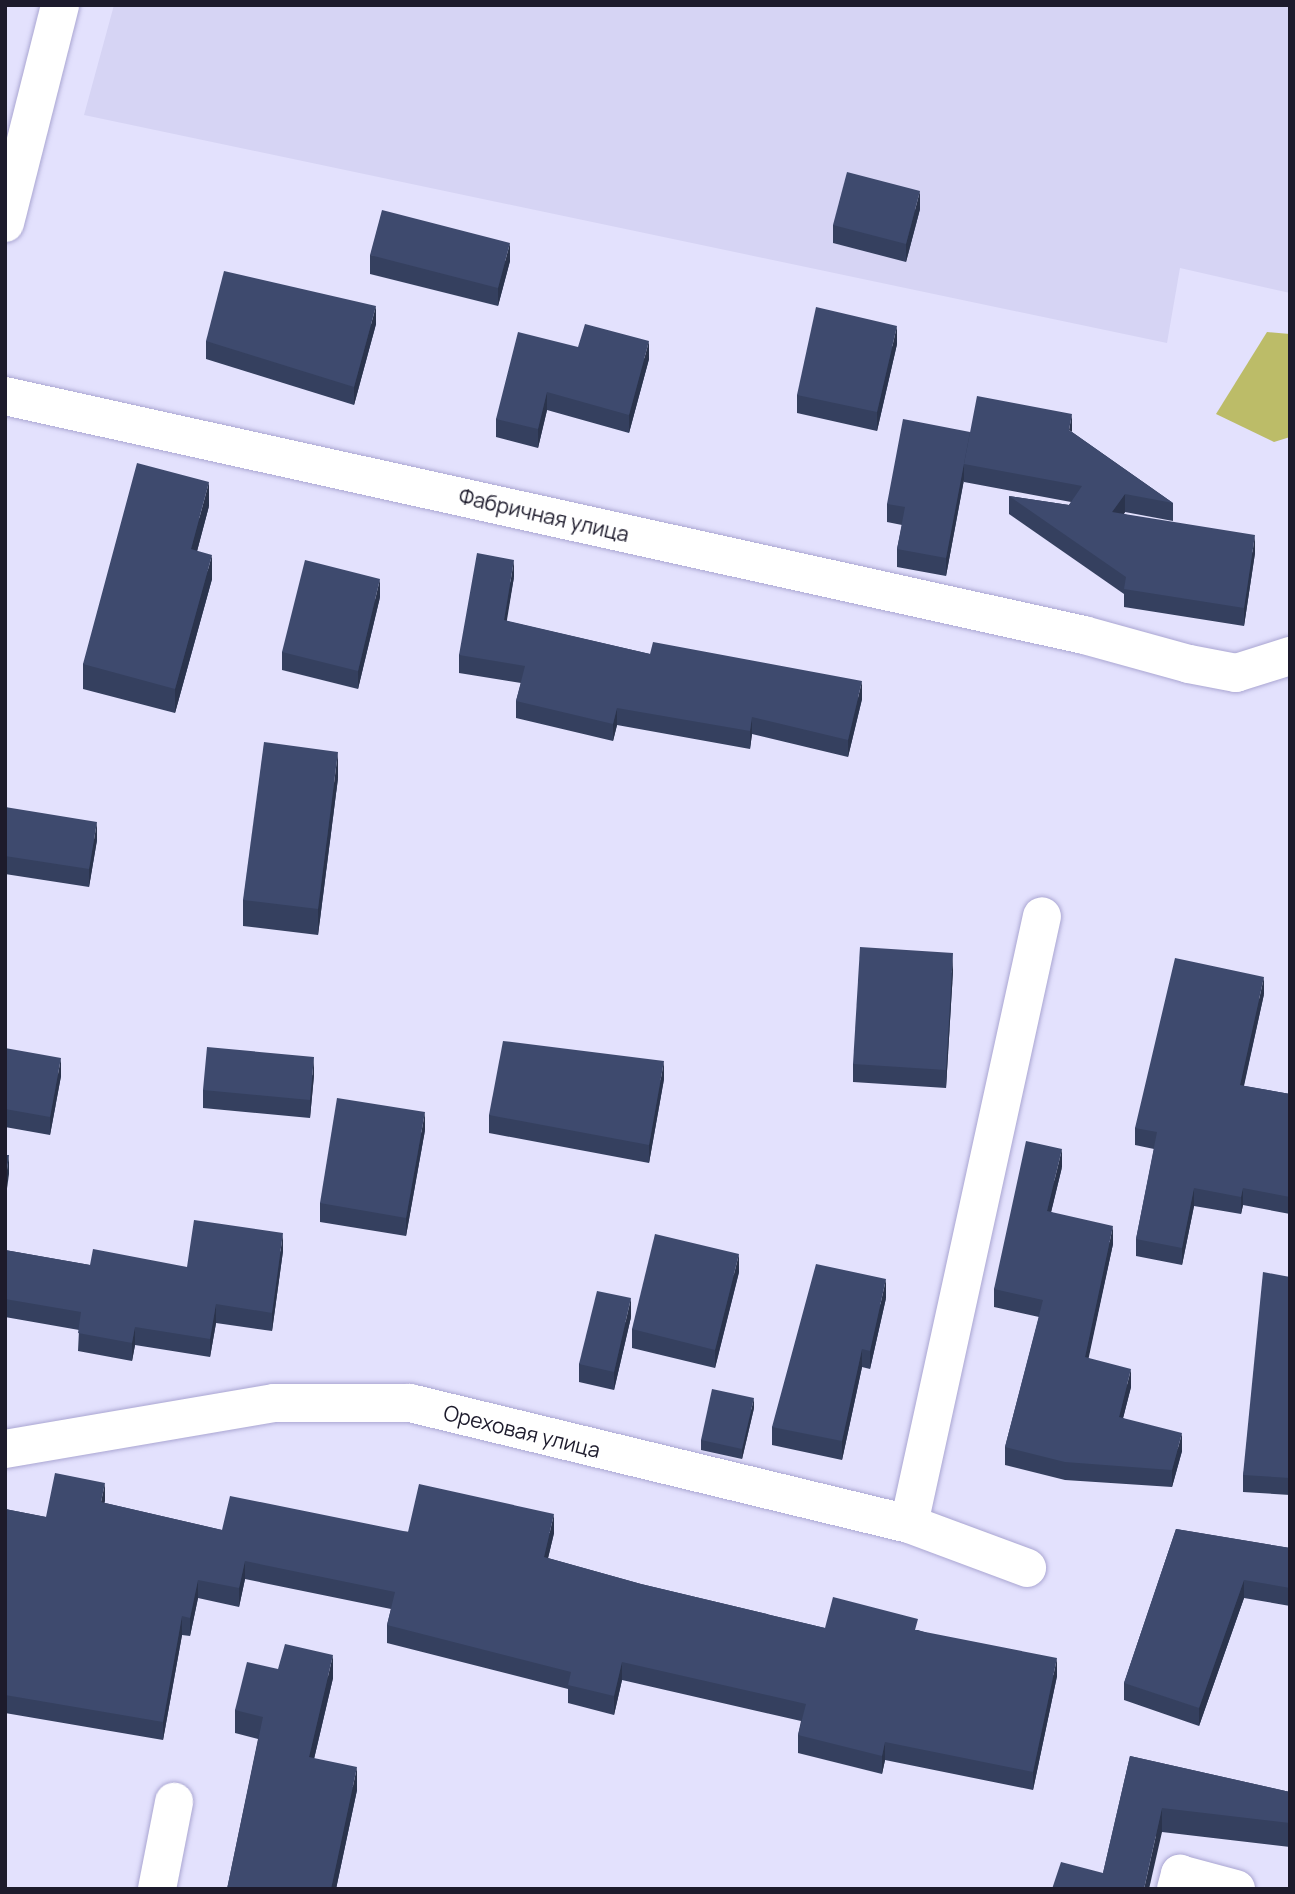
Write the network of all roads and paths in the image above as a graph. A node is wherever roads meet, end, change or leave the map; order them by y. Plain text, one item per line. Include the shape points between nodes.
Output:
1 (60, 5) edge
2 (5, 223) edge
3 (5, 396) edge
4 (1290, 656) edge
5 (1042, 916) dead end
6 (5, 1449) edge
7 (909, 1524) junction
8 (1027, 1568) dead end
9 (174, 1802) dead end
10 (157, 1889) edge
11 (1176, 1889) edge
12 (1236, 1889) edge

1 - 2 street
3 - 4 street, Фабричная улица via 1084,635 1236,673
5 - 7 street
6 - 7 street, Ореховая улица via 274,1403 410,1404
7 - 8 street, Ореховая улица
9 - 10 street
11 - 12 street via 1180,1874

